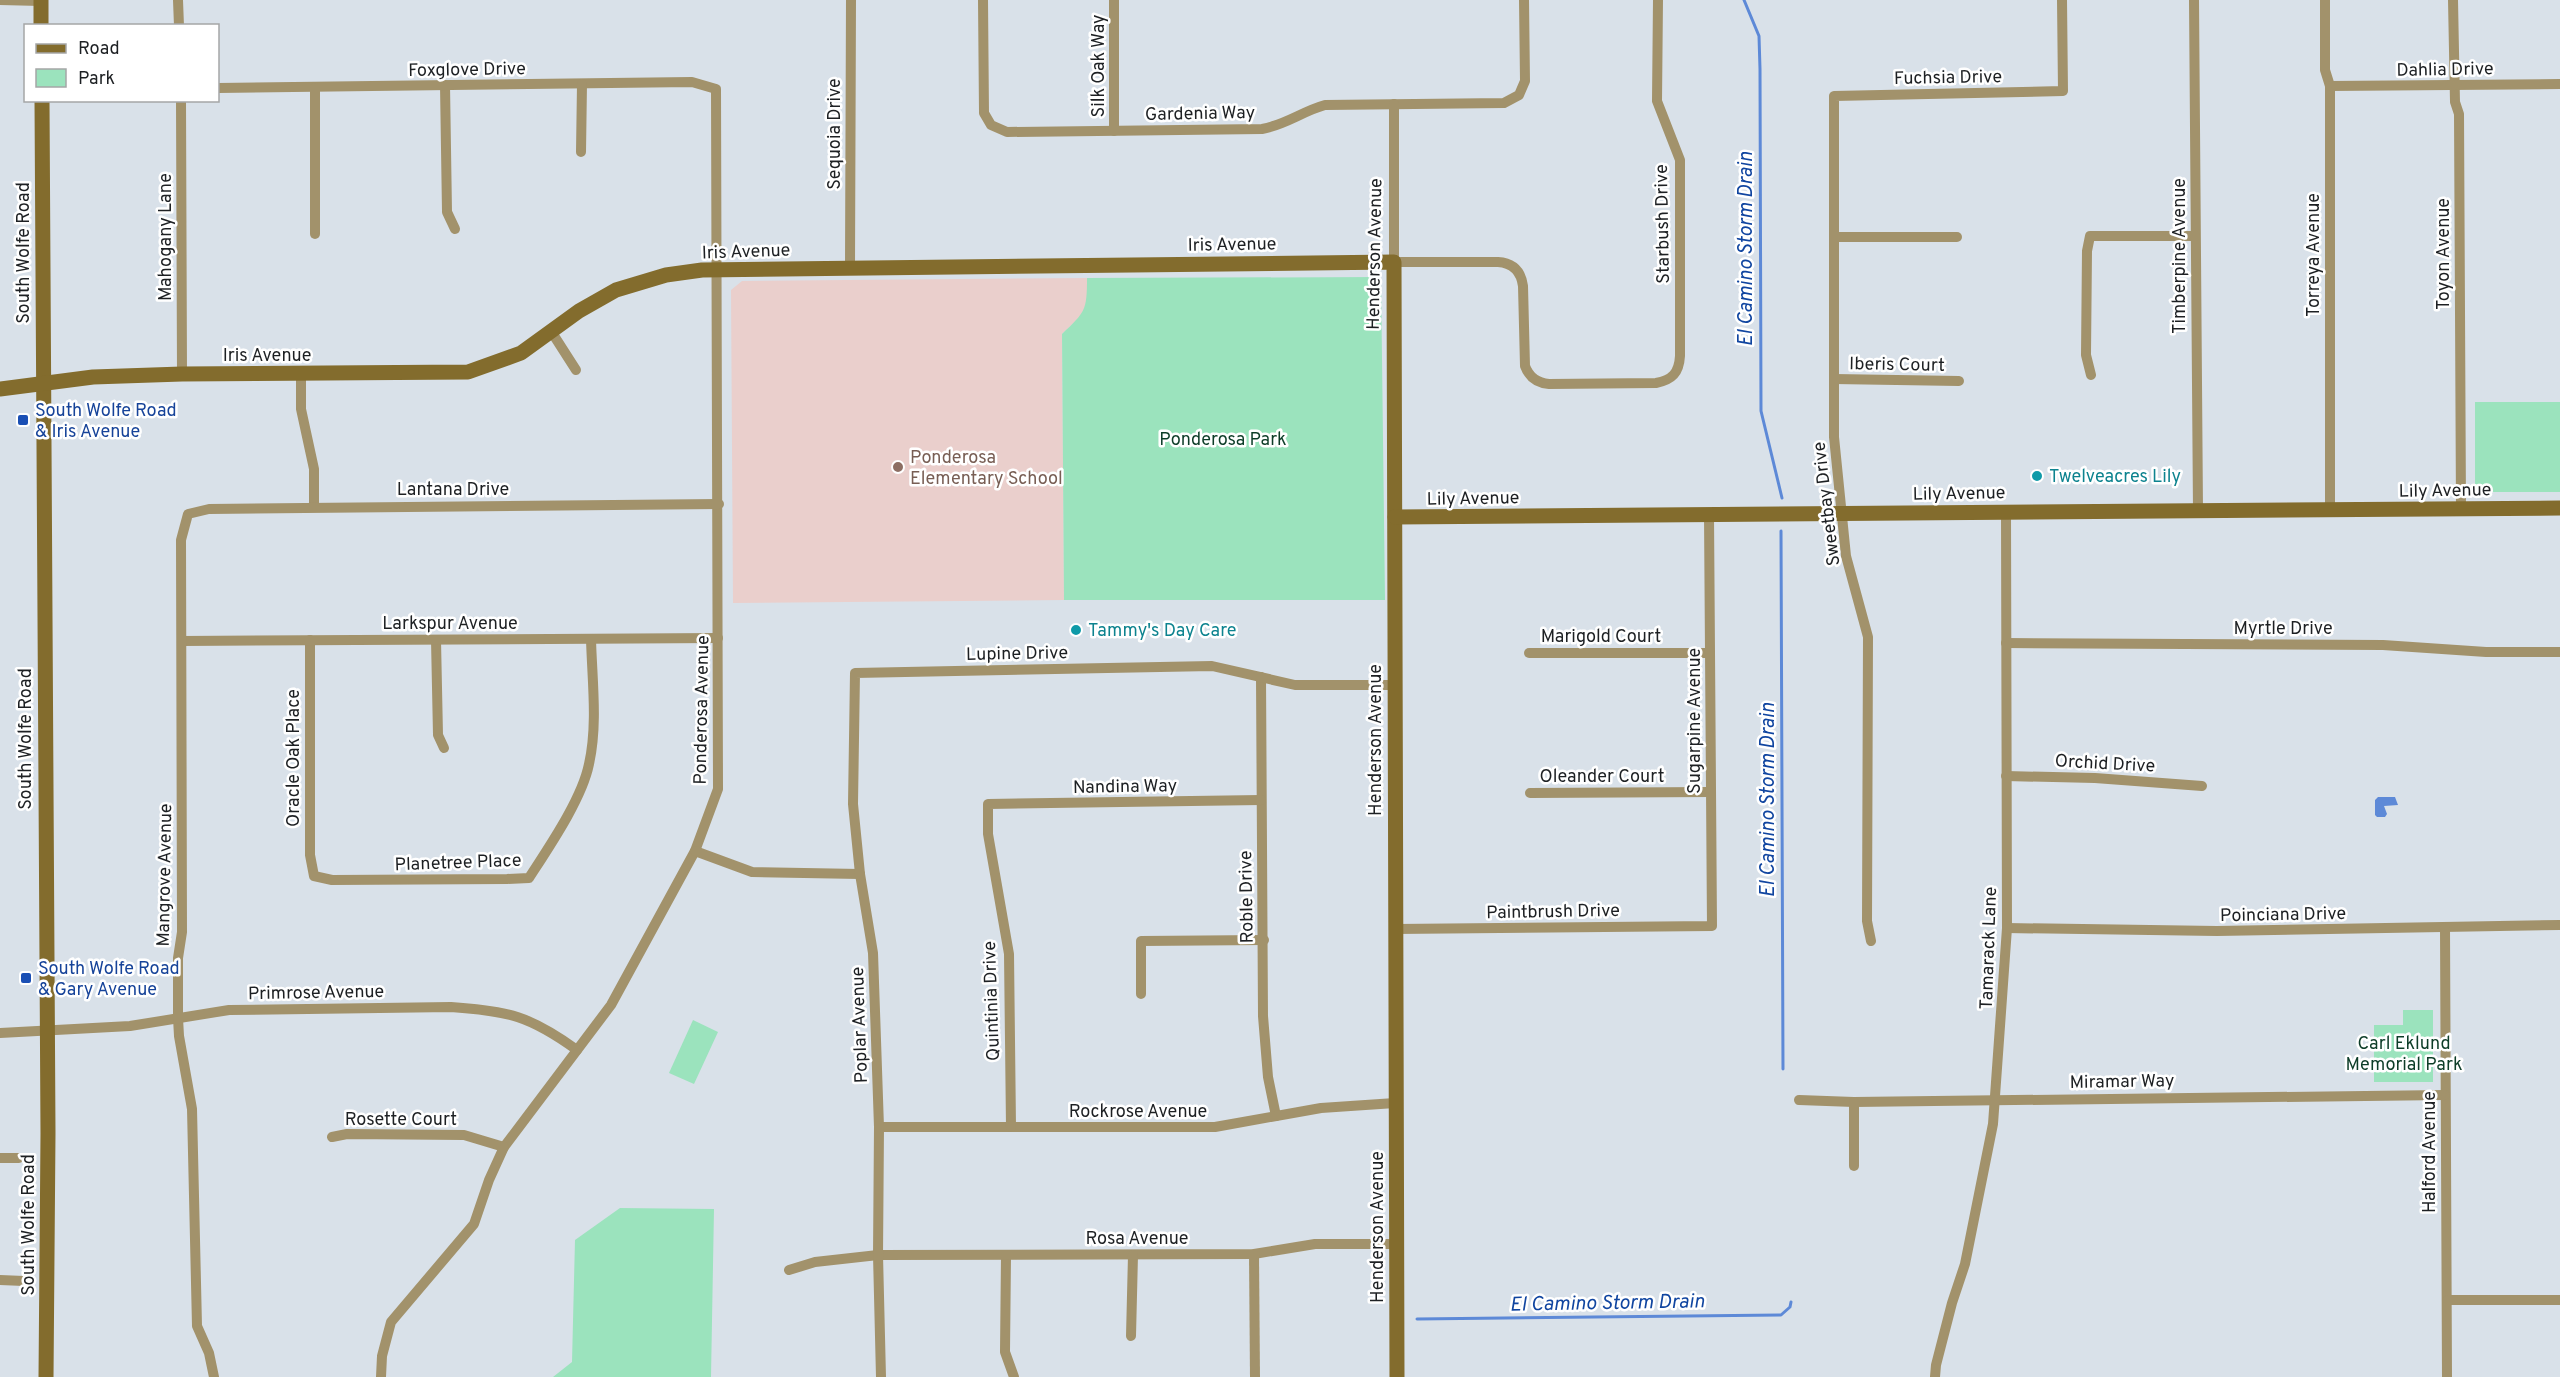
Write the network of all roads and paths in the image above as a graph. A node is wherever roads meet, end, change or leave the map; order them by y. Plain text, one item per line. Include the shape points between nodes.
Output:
1 (0, 0) edge
2 (41, 0) edge
3 (178, 0) edge
4 (851, 0) edge
5 (983, 0) edge
6 (1114, 0) edge
7 (1524, 0) edge
8 (1658, 0) edge
9 (2062, 0) edge
10 (2194, 0) edge
11 (2325, 0) edge
12 (2453, 0) edge
13 (41, 24) edge
14 (179, 24) edge
15 (582, 84) junction
16 (2560, 84) edge
17 (445, 85) junction
18 (2455, 85) junction
19 (2330, 86) junction
20 (219, 88) edge
21 (315, 88) junction
22 (716, 89) joint
23 (1834, 96) joint
24 (42, 102) edge
25 (181, 102) edge
26 (1394, 104) junction
27 (1114, 131) junction
28 (581, 152) dead end
29 (455, 229) dead end
30 (315, 234) dead end
31 (2195, 236) junction
32 (1834, 237) junction
33 (1957, 237) dead end
34 (1394, 262) junction
35 (850, 267) junction
36 (717, 269) junction
37 (1516, 269) joint
38 (551, 331) junction
39 (576, 370) dead end
40 (182, 374) junction
41 (301, 375) junction
42 (2091, 375) dead end
43 (1834, 379) junction
44 (1959, 381) dead end
45 (43, 384) junction
46 (0, 389) edge
47 (719, 504) junction
48 (314, 507) junction
49 (2560, 508) edge
50 (2461, 509) junction
51 (2198, 511) junction
52 (2330, 511) junction
53 (2006, 512) junction
54 (188, 514) joint
55 (1843, 514) junction
56 (1709, 515) junction
57 (1395, 517) junction
58 (718, 638) junction
59 (591, 639) junction
60 (310, 640) junction
61 (436, 640) junction
62 (182, 641) junction
63 (2006, 644) junction
64 (2560, 652) edge
65 (1529, 653) dead end
66 (1710, 653) junction
67 (855, 673) joint
68 (1262, 677) junction
69 (1394, 685) junction
70 (444, 748) dead end
71 (2006, 776) junction
72 (2202, 786) dead end
73 (1711, 792) junction
74 (1530, 793) dead end
75 (1262, 800) junction
76 (988, 804) joint
77 (695, 851) junction
78 (860, 874) junction
79 (314, 876) joint
80 (2560, 925) edge
81 (1712, 926) joint
82 (2007, 928) junction
83 (2445, 928) junction
84 (1395, 929) junction
85 (1264, 940) junction
86 (1871, 941) dead end
87 (1141, 994) dead end
88 (178, 1018) junction
89 (46, 1032) junction
90 (0, 1033) edge
91 (578, 1050) junction
92 (2445, 1095) junction
93 (1995, 1099) junction
94 (1799, 1100) dead end
95 (1854, 1102) junction
96 (1395, 1103) junction
97 (1276, 1116) junction
98 (879, 1127) junction
99 (1011, 1127) junction
100 (332, 1137) dead end
101 (504, 1147) junction
102 (0, 1158) edge
103 (19, 1158) dead end
104 (1854, 1166) dead end
105 (1396, 1244) junction
106 (1254, 1254) junction
107 (878, 1255) junction
108 (1133, 1255) junction
109 (1006, 1256) junction
110 (789, 1270) dead end
111 (0, 1280) edge
112 (24, 1281) dead end
113 (2448, 1300) junction
114 (2560, 1300) edge
115 (1131, 1336) dead end
116 (46, 1377) edge
117 (214, 1377) edge
118 (381, 1377) edge
119 (881, 1377) edge
120 (1014, 1377) edge
121 (1256, 1377) edge
122 (1397, 1377) edge
123 (1935, 1377) edge
124 (2447, 1377) edge

1 - 2 street
2 - 13 street
3 - 14 street
4 - 35 street, Sequoia Drive
5 - 27 street, Gardenia Way via 983,105 992,125 1006,132
6 - 27 street, Silk Oak Way
7 - 26 street, Gardenia Way via 1524,81 1513,100 1504,104
8 - 37 street, Starbush Drive via 1657,101 1680,160 1680,356 1673,377 1656,384 1539,382 1524,366 1524,286
9 - 23 street, Fuchsia Drive via 2063,91
10 - 31 street, Timberpine Avenue
11 - 19 street, Torreya Avenue via 2325,70
12 - 18 street, Toyon Avenue
15 - 17 street, Foxglove Drive
15 - 22 street, Foxglove Drive via 692,82
15 - 28 street
16 - 18 street, Dahlia Drive
17 - 21 street, Foxglove Drive
17 - 29 street via 447,212
18 - 19 street, Dahlia Drive
18 - 50 street, Toyon Avenue via 2459,114
19 - 52 street, Torreya Avenue
20 - 21 street, Foxglove Drive
21 - 30 street
22 - 36 street, Ponderosa Avenue
23 - 32 street, Sweetbay Drive
24 - 45 street, South Wolfe Road
25 - 40 street, Mahogany Lane
26 - 27 street, Gardenia Way via 1325,105 1262,129
26 - 34 street, Henderson Avenue
31 - 42 street via 2090,236 2086,355
31 - 51 street, Timberpine Avenue
32 - 33 street
32 - 43 street, Sweetbay Drive
34 - 35 street, Iris Avenue
34 - 37 street, Iris Avenue via 1498,262
34 - 57 street, Henderson Avenue
35 - 36 street, Iris Avenue
36 - 38 street, Iris Avenue via 666,275 616,290
36 - 47 street, Ponderosa Avenue
38 - 39 street
38 - 41 street, Iris Avenue via 521,353 468,372
40 - 41 street, Iris Avenue
40 - 45 street, Iris Avenue via 93,377
41 - 48 street via 301,409 314,469
43 - 44 street, Iberis Court
43 - 55 street, Sweetbay Drive via 1834,436
45 - 46 street, Iris Avenue
45 - 89 street, South Wolfe Road
47 - 48 street, Lantana Drive
47 - 58 street, Ponderosa Avenue
48 - 54 street, Lantana Drive via 209,508
49 - 50 street, Lily Avenue
50 - 52 street, Lily Avenue
51 - 52 street, Lily Avenue
51 - 53 street, Lily Avenue
53 - 55 street, Lily Avenue
53 - 63 street, Tamarack Lane
54 - 62 street, Mangrove Avenue via 181,540
55 - 56 street, Lily Avenue
55 - 86 street, Sweetbay Drive via 1846,556 1868,637 1867,921
56 - 57 street, Lily Avenue
56 - 66 street, Sugarpine Avenue
57 - 69 street, Henderson Avenue
58 - 59 street, Larkspur Avenue
58 - 77 street, Ponderosa Avenue via 718,789
59 - 61 street, Larkspur Avenue
59 - 79 street, Planetree Place via 590,762 582,785 529,878 332,880
60 - 61 street, Larkspur Avenue
60 - 62 street, Larkspur Avenue
60 - 79 street, Oracle Oak Place via 310,855
61 - 70 street via 438,735
62 - 88 street, Mangrove Avenue via 182,932
63 - 64 street, Myrtle Drive via 2383,645
63 - 71 street, Tamarack Lane
65 - 66 street, Marigold Court
66 - 73 street, Sugarpine Avenue
67 - 68 street, Lupine Drive via 1212,666
67 - 78 street, Poplar Avenue via 853,804
68 - 69 street, Lupine Drive via 1295,685
68 - 75 street, Roble Drive
69 - 84 street, Henderson Avenue
71 - 72 street, Orchid Drive
71 - 82 street, Tamarack Lane
73 - 74 street, Oleander Court
73 - 81 street, Sugarpine Avenue
75 - 76 street, Nandina Way
75 - 85 street, Roble Drive
76 - 99 street, Quintinia Drive via 988,834 1009,954
77 - 78 street via 752,872
77 - 91 street, Ponderosa Avenue via 611,1005
78 - 98 street, Poplar Avenue via 873,953
80 - 83 street, Poinciana Drive
81 - 84 street, Paintbrush Drive
82 - 83 street, Poinciana Drive
82 - 93 street, Tamarack Lane
83 - 92 street, Halford Avenue
84 - 96 street, Henderson Avenue
85 - 87 street via 1141,940
85 - 97 street, Roble Drive via 1263,1016
88 - 89 street, Primrose Avenue
88 - 91 street, Primrose Avenue via 229,1010 472,1008 522,1017
88 - 117 street, Mangrove Avenue via 192,1109 197,1326
89 - 90 street, Primrose Avenue
89 - 116 street, South Wolfe Road
91 - 101 street, Ponderosa Avenue
92 - 93 street, Miramar Way
92 - 113 street, Halford Avenue
93 - 95 street, Miramar Way
93 - 123 street, Tamarack Lane via 1994,1124 1966,1257
94 - 95 street, Miramar Way
95 - 104 street
96 - 97 street, Rockrose Avenue via 1321,1108
96 - 105 street, Henderson Avenue
97 - 99 street, Rockrose Avenue via 1215,1127
98 - 99 street, Rockrose Avenue
98 - 107 street, Poplar Avenue
100 - 101 street, Rosette Court via 464,1135
101 - 118 street, Ponderosa Avenue via 474,1224 391,1322 382,1352
102 - 103 street
105 - 106 street, Rosa Avenue via 1315,1244
105 - 122 street, Henderson Avenue
106 - 108 street, Rosa Avenue
106 - 121 street
107 - 109 street, Rosa Avenue
107 - 110 street, Rosa Avenue via 815,1262
107 - 119 street, Poplar Avenue
108 - 109 street, Rosa Avenue
108 - 115 street
109 - 120 street via 1005,1352
111 - 112 street
113 - 114 street
113 - 124 street, Halford Avenue

